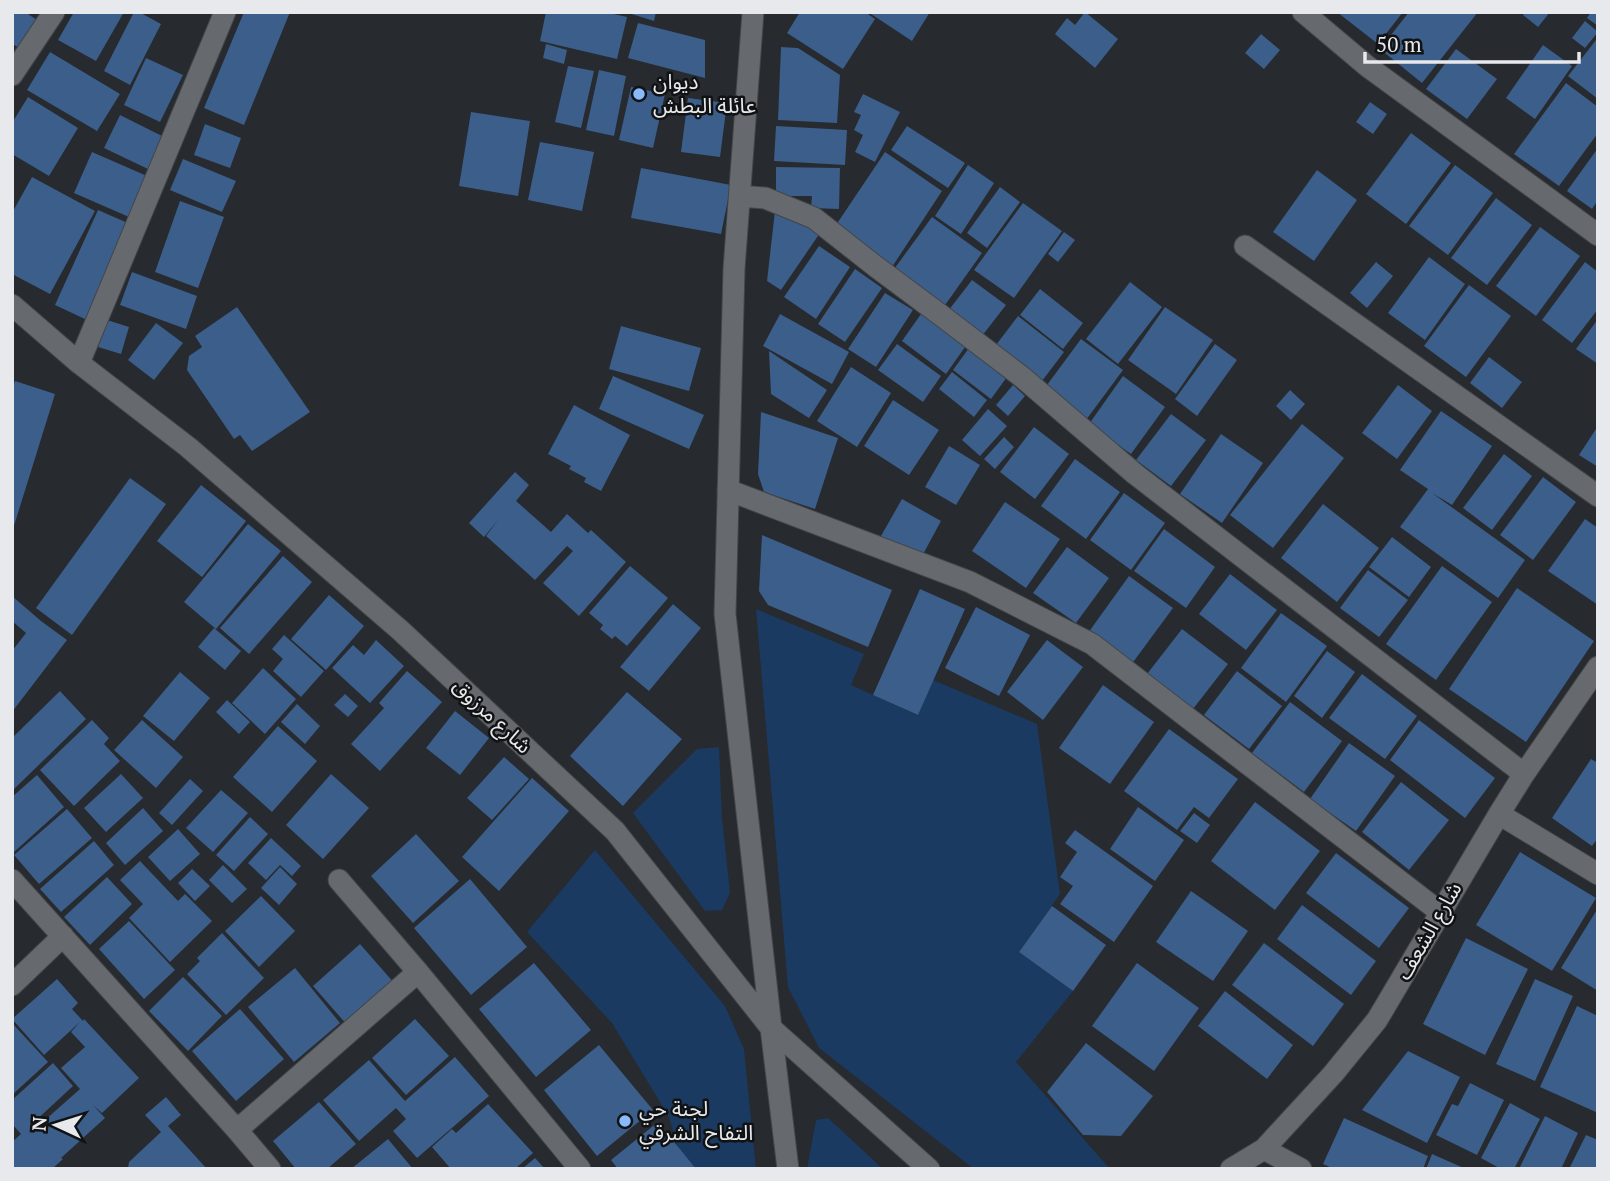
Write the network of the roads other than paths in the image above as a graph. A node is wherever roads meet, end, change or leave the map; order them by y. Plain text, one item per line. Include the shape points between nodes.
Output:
1 (54, 12) edge
2 (225, 12) edge
3 (753, 12) edge
4 (1303, 12) edge
5 (12, 75) edge
6 (740, 196) junction
7 (1598, 235) edge
8 (1245, 246) dead end
9 (15, 313) edge
10 (79, 363) junction
11 (728, 490) junction
12 (1598, 496) edge
13 (1598, 667) edge
14 (1524, 774) junction
15 (1499, 814) junction
16 (1598, 874) edge
17 (12, 880) edge
18 (339, 880) dead end
19 (1440, 912) junction
20 (63, 936) junction
21 (418, 972) junction
22 (12, 985) edge
23 (771, 1028) junction
24 (237, 1130) junction
25 (1264, 1149) junction
26 (270, 1169) edge
27 (580, 1169) edge
28 (788, 1169) edge
29 (929, 1169) edge
30 (1231, 1169) edge
31 (1301, 1169) edge

1 - 5 street
2 - 10 street
3 - 6 street
4 - 7 street via 1367,66
6 - 11 street
6 - 14 street via 765,198 814,218 1021,377 1135,474
8 - 12 street
9 - 10 street, شارع مرزوق
10 - 23 street, شارع مرزوق via 188,447 400,630 605,822
11 - 19 street via 970,582 1093,644
11 - 23 street via 725,614
13 - 14 street, شارع الشعف
14 - 15 street, شارع الشعف
15 - 16 street
15 - 19 street, شارع الشعف
17 - 20 street
18 - 21 street
19 - 25 street, شارع الشعف via 1377,1020
20 - 22 street
20 - 24 street
21 - 24 street
21 - 27 street
23 - 28 street
23 - 29 street, شارع مرزوق
24 - 26 street
25 - 30 street, شارع الشعف
25 - 31 street

